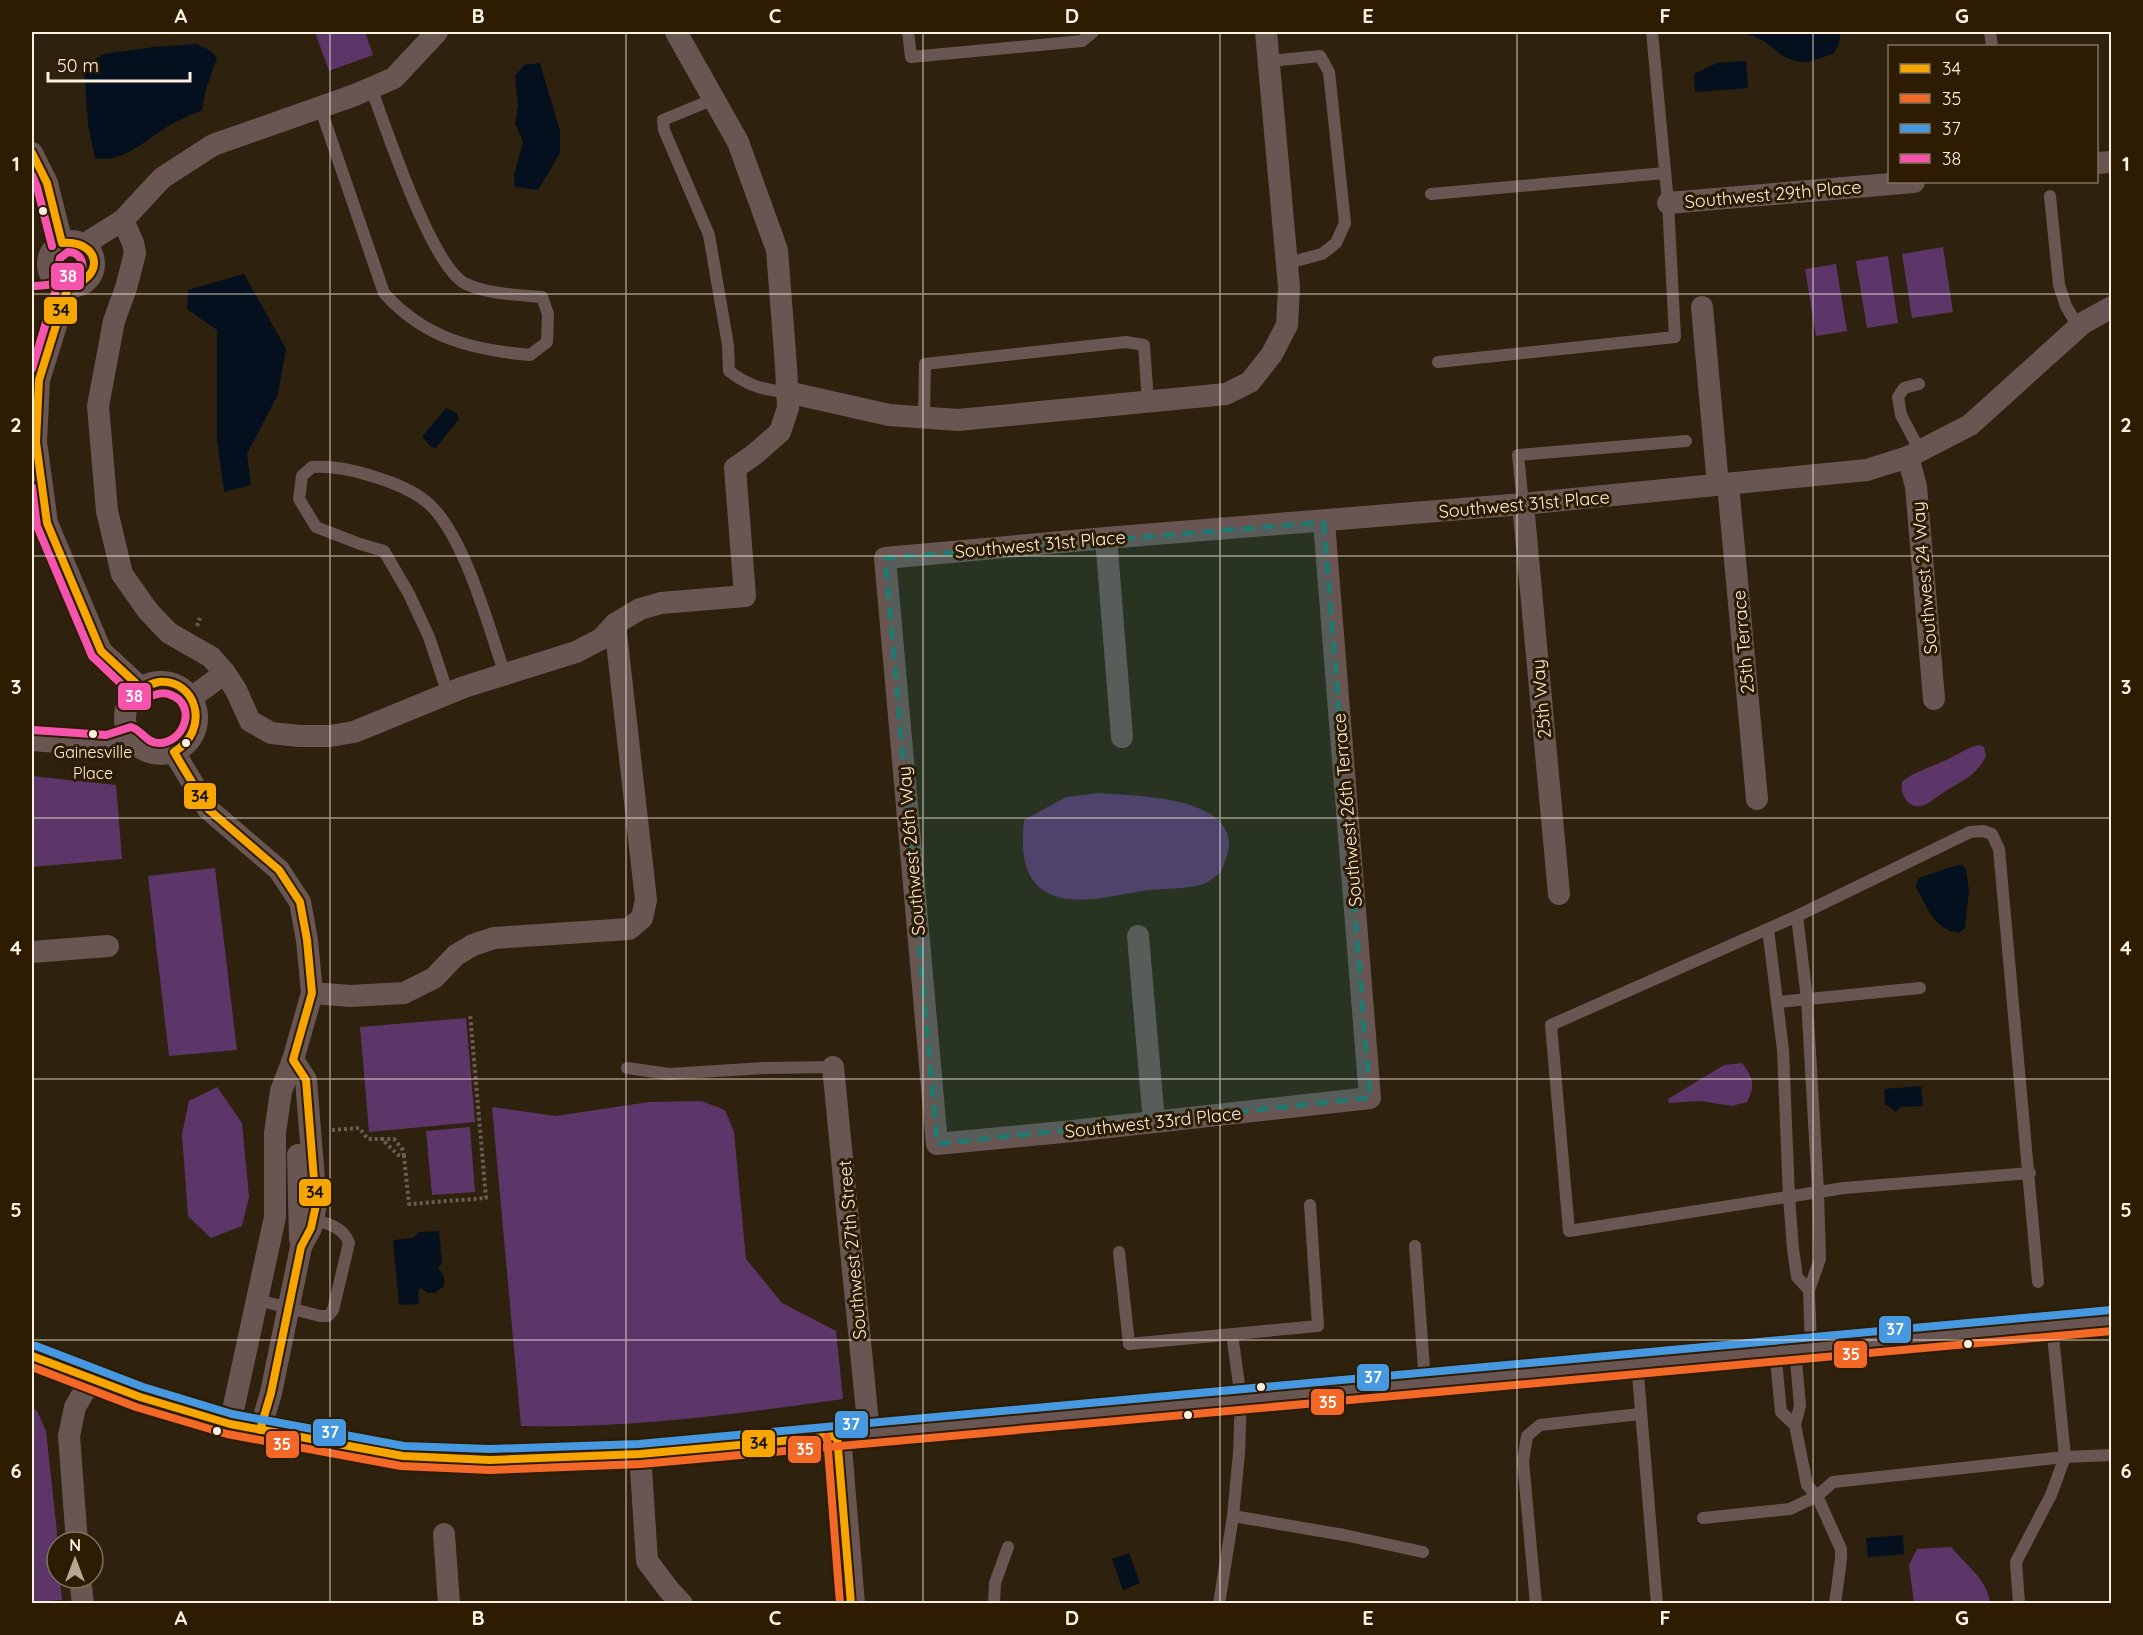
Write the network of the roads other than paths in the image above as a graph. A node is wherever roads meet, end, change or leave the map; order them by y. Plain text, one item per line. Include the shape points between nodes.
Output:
1 (437, 32) edge
2 (908, 32) edge
3 (1093, 32) edge
4 (1266, 32) edge
5 (1652, 32) edge
6 (683, 34) edge
7 (1270, 61) junction
8 (371, 88) junction
9 (714, 99) junction
10 (320, 107) junction
11 (32, 153) edge
12 (1665, 174) junction
13 (1902, 183) edge
14 (1431, 194) dead end
15 (2050, 196) dead end
16 (1668, 203) junction
17 (123, 220) junction
18 (73, 244) junction
19 (1288, 263) junction
20 (50, 279) edge
21 (1702, 307) dead end
22 (2112, 307) edge
23 (2078, 327) junction
24 (1438, 362) dead end
25 (1919, 384) dead end
26 (787, 392) junction
27 (1148, 403) junction
28 (924, 418) junction
29 (1686, 441) dead end
30 (1914, 454) junction
31 (1723, 484) junction
32 (1523, 504) junction
33 (1324, 522) junction
34 (1106, 538) junction
35 (885, 558) joint
36 (615, 624) junction
37 (225, 672) junction
38 (505, 674) junction
39 (141, 688) junction
40 (448, 694) junction
41 (191, 698) junction
42 (1934, 699) dead end
43 (130, 737) junction
44 (1122, 737) dead end
45 (32, 740) edge
46 (174, 752) junction
47 (1757, 800) dead end
48 (1559, 894) dead end
49 (1797, 916) junction
50 (1768, 929) junction
51 (1138, 936) dead end
52 (108, 946) dead end
53 (32, 952) edge
54 (1920, 988) dead end
55 (312, 993) junction
56 (1807, 999) junction
57 (1778, 1002) junction
58 (293, 1060) junction
59 (833, 1067) joint
60 (627, 1068) dead end
61 (1370, 1098) joint
62 (1154, 1122) junction
63 (937, 1144) joint
64 (2030, 1173) junction
65 (275, 1175) junction
66 (298, 1175) junction
67 (1818, 1192) junction
68 (1789, 1197) junction
69 (1310, 1205) dead end
70 (275, 1217) junction
71 (306, 1220) junction
72 (1415, 1246) dead end
73 (1119, 1252) dead end
74 (2038, 1282) dead end
75 (1809, 1290) junction
76 (258, 1300) junction
77 (288, 1309) junction
78 (2112, 1320) edge
79 (2052, 1325) junction
80 (1232, 1334) junction
81 (1794, 1349) junction
82 (32, 1356) edge
83 (1637, 1363) junction
84 (91, 1380) junction
85 (1425, 1382) junction
86 (1241, 1399) junction
87 (1640, 1414) junction
88 (230, 1424) junction
89 (1795, 1425) junction
90 (260, 1430) junction
91 (869, 1433) junction
92 (837, 1436) junction
93 (639, 1454) junction
94 (2112, 1455) edge
95 (2065, 1457) junction
96 (1817, 1497) junction
97 (1233, 1516) junction
98 (1704, 1518) dead end
99 (76, 1530) edge
100 (444, 1534) dead end
101 (1008, 1547) dead end
102 (1423, 1552) dead end
103 (449, 1604) edge
104 (682, 1604) edge
105 (851, 1604) edge
106 (994, 1604) edge
107 (1219, 1604) edge
108 (1536, 1604) edge
109 (1657, 1604) edge
110 (1835, 1604) edge
111 (2019, 1604) edge

1 - 8 street via 394,78
2 - 3 lane via 910,57 1082,41
4 - 7 street
5 - 12 lane
6 - 9 street
7 - 19 street
7 - 19 lane via 1320,56 1329,72 1345,223 1336,243 1322,254
8 - 10 street
8 - 10 lane via 413,203 446,264 464,283 506,294 542,297 548,314 547,342 531,355 495,352 444,337 401,311 384,293
9 - 26 street via 738,142 777,250
9 - 26 lane via 663,120 664,130 709,235 729,371 763,390
10 - 17 street via 213,145 162,178
11 - 18 street
12 - 14 lane
12 - 16 lane
13 - 16 street, Southwest 29th Place
15 - 23 lane via 2059,285
16 - 24 lane via 1676,337
17 - 18 street
17 - 37 street via 135,253 114,321 98,406 107,511 123,574 148,611 169,633 211,657
18 - 20 street via 51,252
18 - 20 street via 93,256 93,272 83,284
19 - 27 street via 1287,325 1272,354 1250,382 1226,394
20 - 39 street via 36,442 47,523 101,651
21 - 31 street, 25th Terrace
22 - 23 street, Southwest 31st Place
23 - 30 street, Southwest 31st Place via 1970,424
25 - 30 lane via 1904,388 1898,397
26 - 28 street via 889,415
26 - 36 street via 788,408 780,432 735,468 745,596 661,603 640,609
27 - 28 street via 958,420
27 - 28 lane via 1144,345 1126,342 924,364
29 - 32 lane via 1518,455
30 - 31 street, Southwest 31st Place via 1867,470
30 - 42 street, Southwest 24 Way
31 - 32 street, Southwest 31st Place
31 - 47 street, 25th Terrace
32 - 33 street, Southwest 31st Place
32 - 48 street, 25th Way
33 - 34 street, Southwest 31st Place
33 - 61 street, Southwest 26th Terrace
34 - 35 street, Southwest 31st Place
34 - 44 street
35 - 63 street, Southwest 26th Way
36 - 38 street via 600,639 576,652
36 - 55 street via 646,900 642,918 629,929 494,938 456,955 434,978 404,993
37 - 40 street via 250,721 271,733 300,736 354,732
37 - 41 street
38 - 40 street
38 - 40 lane via 466,566 447,524 428,503 401,485 382,479 334,466 312,467 302,476 299,499 315,527 384,551 429,637
39 - 41 street via 159,682 171,684
39 - 43 street via 126,708
41 - 46 street via 197,724 185,746
43 - 45 street via 108,746
43 - 46 street via 150,753
46 - 55 street via 208,809 279,870 300,902
49 - 50 lane
49 - 56 lane
49 - 64 lane via 1970,832 1992,834 1999,849
50 - 57 lane
50 - 68 lane via 1551,1025 1569,1231
51 - 62 street
52 - 53 street
54 - 56 lane
55 - 58 street
56 - 57 lane
56 - 67 lane
57 - 68 lane
58 - 65 street via 281,1091
58 - 66 street
58 - 71 street via 306,1080 315,1206
59 - 60 lane via 669,1074
59 - 91 street, Southwest 27th Street
61 - 62 street, Southwest 33rd Place
62 - 63 street, Southwest 33rd Place
64 - 67 lane
64 - 74 lane
65 - 66 street
65 - 70 street
66 - 71 street
67 - 68 lane
67 - 75 lane via 1820,1259
68 - 75 lane via 1797,1276
69 - 80 lane via 1318,1326
70 - 71 lane
70 - 76 street
71 - 77 street via 311,1228 301,1247
71 - 77 lane via 340,1229 349,1243 333,1310 328,1316
72 - 85 lane
73 - 80 lane via 1128,1344
75 - 81 lane
76 - 77 lane
76 - 88 street
77 - 90 street
78 - 79 street
79 - 81 street
79 - 95 lane
80 - 86 lane
81 - 83 street
81 - 89 lane via 1800,1406
81 - 89 lane via 1781,1412
82 - 84 street
83 - 85 street
83 - 87 lane
84 - 88 street
84 - 99 street via 75,1407 69,1436
85 - 86 street
86 - 91 street
86 - 97 lane
87 - 108 lane via 1540,1425 1527,1436 1523,1461
87 - 109 lane
88 - 90 street
89 - 96 lane via 1807,1485
90 - 93 street via 403,1456 490,1460
91 - 92 street
92 - 93 street
92 - 105 street
93 - 104 street via 647,1561
94 - 95 lane
95 - 96 lane via 1833,1482
95 - 111 lane via 2051,1495 2016,1562
96 - 98 lane via 1790,1509
96 - 110 lane via 1841,1549
97 - 102 lane
97 - 107 lane
100 - 103 street
101 - 106 lane via 994,1583

